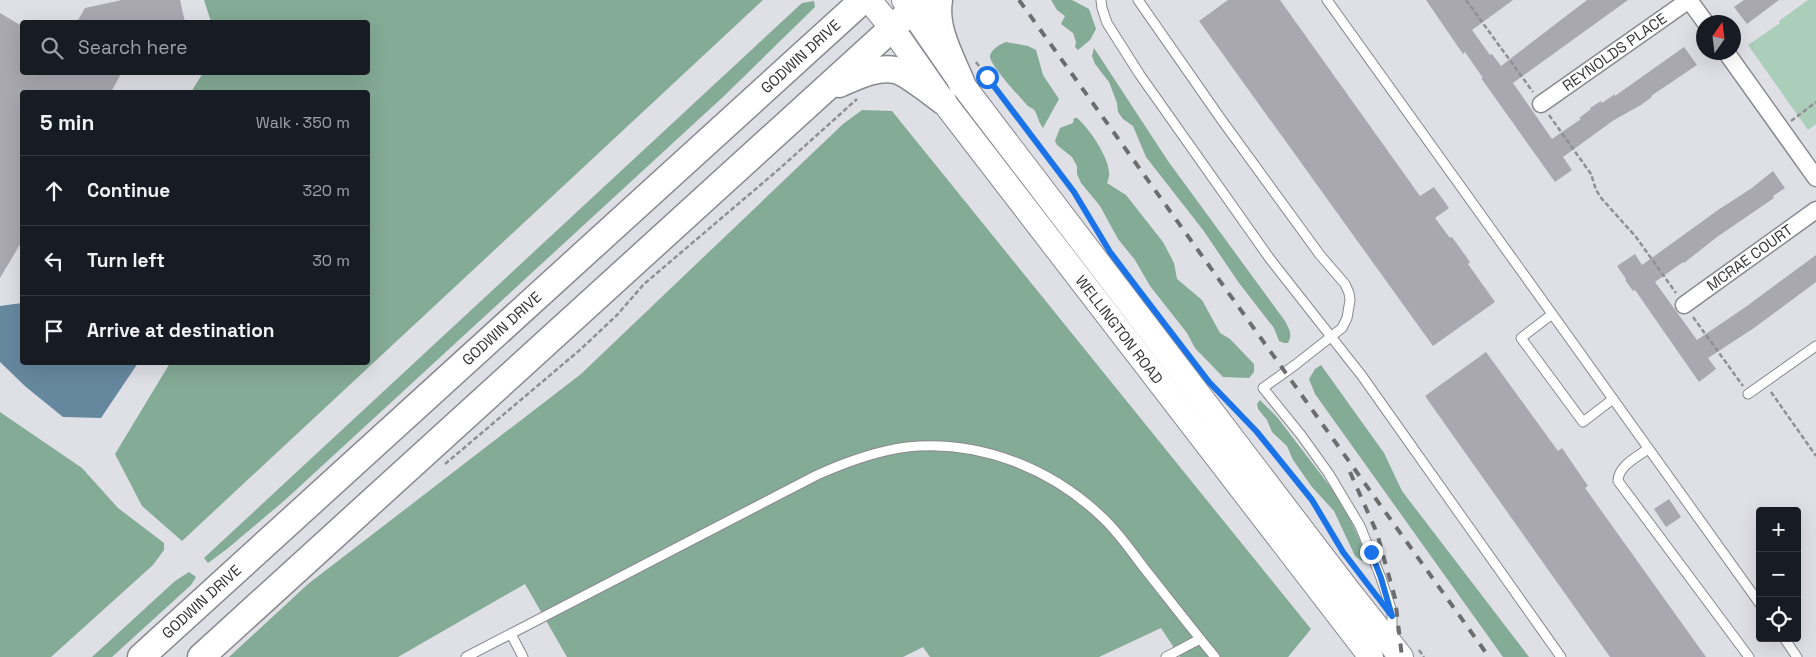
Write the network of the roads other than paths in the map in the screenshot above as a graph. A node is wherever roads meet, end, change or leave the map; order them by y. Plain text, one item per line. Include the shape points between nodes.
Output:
1 (863, 0) edge
2 (869, 0) edge
3 (939, 0) edge
4 (1101, 0) edge
5 (1138, 0) edge
6 (1327, 0) edge
7 (1689, 0) edge
8 (913, 3) edge
9 (1700, 15) edge
10 (892, 28) junction
11 (1732, 60) edge
12 (823, 91) junction
13 (953, 92) junction
14 (1542, 104) road end
15 (1816, 178) edge
16 (1816, 210) edge
17 (1684, 305) road end
18 (1551, 315) junction
19 (1331, 337) junction
20 (1816, 346) edge
21 (1748, 394) road end
22 (1613, 399) junction
23 (1648, 449) junction
24 (1756, 598) edge
25 (511, 634) junction
26 (1200, 639) junction
27 (1787, 642) edge
28 (1383, 652) edge
29 (141, 657) edge
30 (201, 657) edge
31 (466, 657) edge
32 (523, 657) edge
33 (1166, 657) edge
34 (1214, 657) edge
35 (1561, 657) edge
36 (1749, 657) edge
37 (1797, 657) edge

1 - 29 main road, GODWIN DRIVE
2 - 10 main road, WELLINGTON ROAD
3 - 13 main road via 939,27
4 - 19 lane via 1107,23 1140,75 1270,259
5 - 19 lane via 1296,223 1345,284 1350,300 1347,318 1342,328
6 - 18 lane
7 - 9 street
7 - 14 street, REYNOLDS PLACE
8 - 10 main road
8 - 13 main road, WELLINGTON ROAD
10 - 12 main road
10 - 13 main road, WELLINGTON ROAD
11 - 15 street
12 - 13 main road via 885,68
12 - 30 main road
13 - 28 main road, WELLINGTON ROAD
16 - 17 street, MCRAE COURT
18 - 22 lane
18 - 22 lane via 1521,338 1583,422
19 - 28 lane via 1262,388 1329,474 1360,526 1392,612
19 - 35 lane
20 - 21 lane
22 - 23 lane
23 - 24 lane
23 - 36 lane via 1622,469 1618,481
25 - 26 lane via 847,462 907,447 934,446 1008,458 1084,501 1116,532
25 - 31 lane
25 - 32 lane
26 - 33 lane
26 - 34 lane
27 - 37 lane

